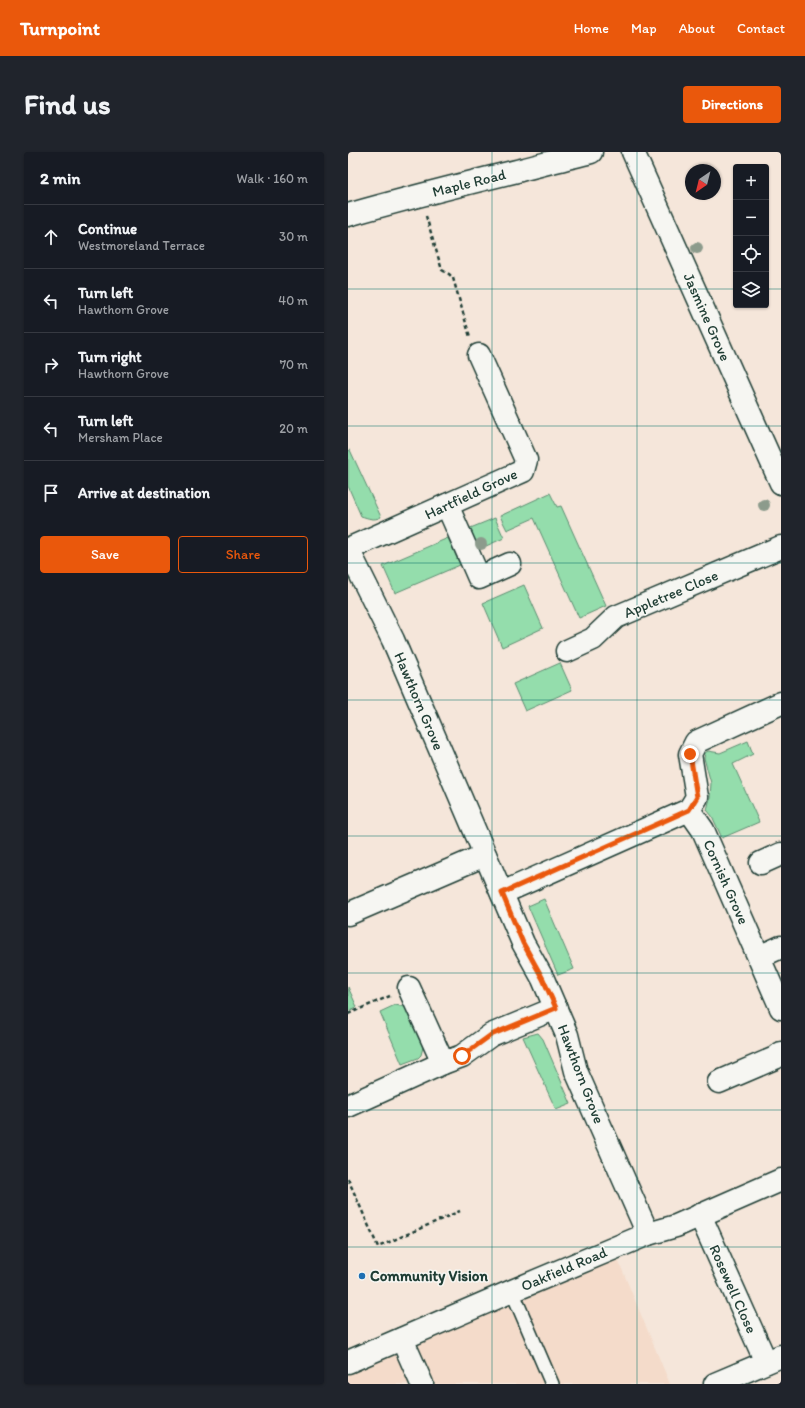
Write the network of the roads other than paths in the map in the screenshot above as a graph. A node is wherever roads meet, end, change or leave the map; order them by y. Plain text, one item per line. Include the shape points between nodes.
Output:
1 (591, 152) edge
2 (633, 152) edge
3 (550, 156) edge
4 (348, 215) edge
5 (479, 355) road end
6 (781, 483) edge
7 (447, 506) junction
8 (781, 547) edge
9 (348, 549) edge
10 (510, 564) dead end
11 (567, 650) dead end
12 (781, 703) edge
13 (693, 803) junction
14 (781, 854) edge
15 (485, 855) junction
16 (761, 863) dead end
17 (502, 893) junction
18 (348, 914) edge
19 (781, 947) edge
20 (759, 957) junction
21 (409, 988) road end
22 (556, 1008) junction
23 (781, 1008) edge
24 (781, 1053) edge
25 (443, 1063) junction
26 (720, 1082) dead end
27 (348, 1106) edge
28 (781, 1180) edge
29 (700, 1215) junction
30 (648, 1234) junction
31 (512, 1291) junction
32 (402, 1339) junction
33 (773, 1359) edge
34 (348, 1362) edge
35 (422, 1384) edge
36 (552, 1384) edge
37 (715, 1384) edge

1 - 3 street, Maple Road
2 - 6 street, Jasmine Grove
3 - 4 street, Maple Road via 532,167
5 - 7 street, Hartfield Grove via 526,460 523,471
7 - 9 street, Hartfield Grove
7 - 10 street via 479,578
8 - 11 street, Appletree Close via 616,617 593,639
9 - 15 street, Hawthorn Grove via 393,640
12 - 13 street via 696,742 690,754
13 - 17 street
13 - 20 street, Cornish Grove via 702,830
14 - 16 street
15 - 17 street, Hawthorn Grove
15 - 18 street
17 - 22 street, Hawthorn Grove via 523,943
19 - 20 street
20 - 23 street, Cornish Grove
21 - 25 street
22 - 25 street via 491,1035 462,1056
22 - 30 street, Hawthorn Grove via 567,1035 576,1071
24 - 26 street
25 - 27 street
28 - 29 street, Oakfield Road
29 - 30 street, Oakfield Road via 676,1226
29 - 33 street, Rosewell Close
30 - 31 street, Oakfield Road
31 - 32 street, Oakfield Road
31 - 36 lane
32 - 34 street, Oakfield Road
32 - 35 street
33 - 37 street, Rosewell Close

